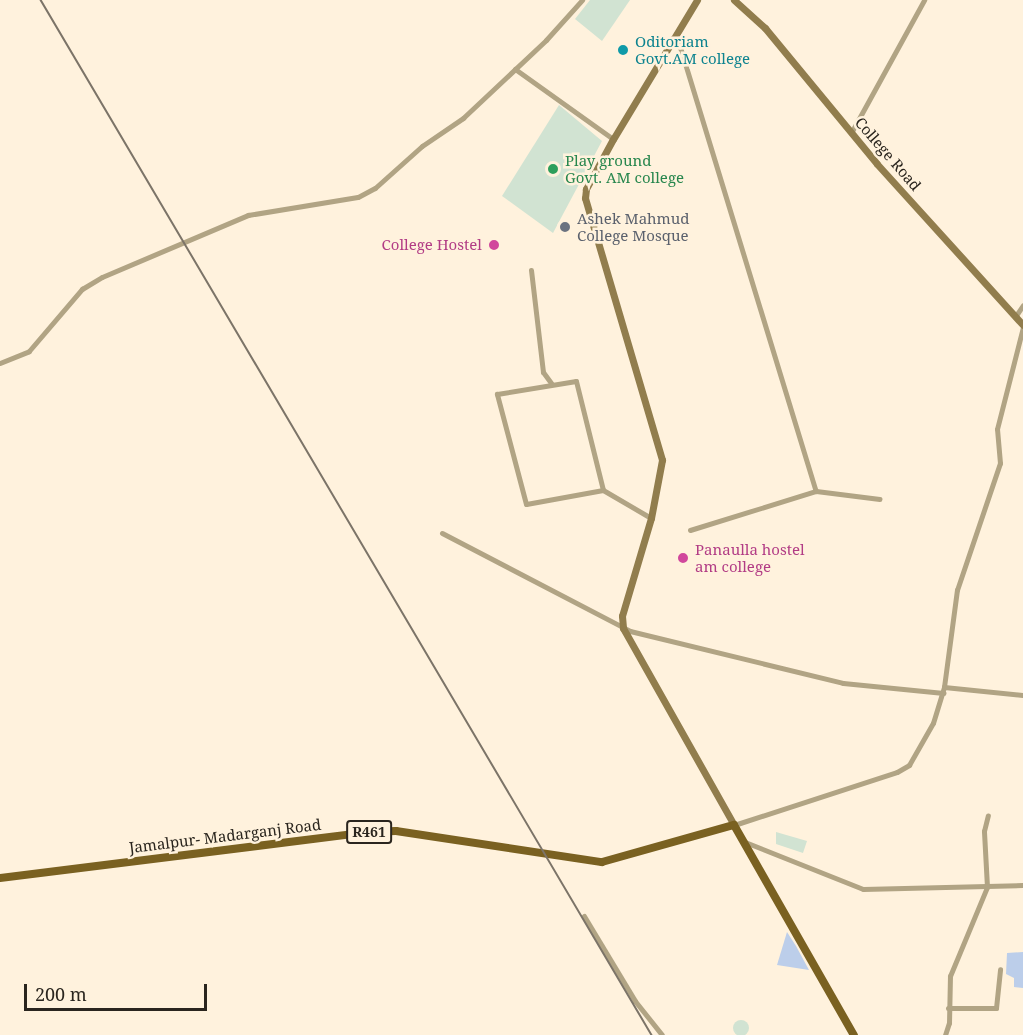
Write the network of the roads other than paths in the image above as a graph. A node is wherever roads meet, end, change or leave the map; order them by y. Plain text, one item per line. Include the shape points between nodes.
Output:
1 (582, 0) edge
2 (697, 0) edge
3 (734, 0) edge
4 (924, 0) edge
5 (676, 34) junction
6 (515, 69) junction
7 (851, 133) junction
8 (613, 139) junction
9 (531, 270) dead end
10 (1023, 305) edge
11 (1015, 317) junction
12 (1023, 326) edge
13 (0, 363) edge
14 (543, 372) junction
15 (551, 383) junction
16 (537, 385) junction
17 (603, 490) junction
18 (816, 491) junction
19 (879, 500) dead end
20 (651, 518) junction
21 (690, 530) dead end
22 (442, 533) dead end
23 (623, 628) junction
24 (944, 690) junction
25 (1023, 695) edge
26 (988, 815) dead end
27 (734, 825) junction
28 (743, 841) junction
29 (0, 879) edge
30 (1023, 885) edge
31 (987, 887) junction
32 (584, 916) dead end
33 (1000, 969) dead end
34 (948, 1008) junction
35 (662, 1035) edge
36 (854, 1035) edge
37 (945, 1035) edge

1 - 6 street
2 - 5 main road
3 - 7 main road, College Road via 765,28
4 - 7 street
5 - 8 main road
5 - 18 street
6 - 8 street
6 - 13 street via 463,118 367,193 248,215 102,277 82,290 29,351
7 - 11 main road, College Road
8 - 20 main road via 585,198 662,460
9 - 14 street
10 - 11 street
11 - 12 main road, College Road
12 - 24 street via 997,429 1000,463 957,590
14 - 15 street
14 - 16 street
15 - 16 street
15 - 17 street via 576,381
16 - 17 street via 497,394 526,504
17 - 20 street
18 - 19 street
18 - 21 street
20 - 23 main road via 622,616
22 - 23 street via 617,621
23 - 24 street via 843,682
23 - 27 main road
24 - 25 street
24 - 27 street via 923,744 909,765
26 - 31 street via 984,831
27 - 28 main road
27 - 29 main road, Jamalpur- Madarganj Road / R461 via 602,862 378,832
28 - 31 street via 863,889
28 - 36 main road
30 - 31 street
31 - 34 street via 950,976
32 - 35 street via 635,1001
33 - 34 street via 996,1008
34 - 37 street

